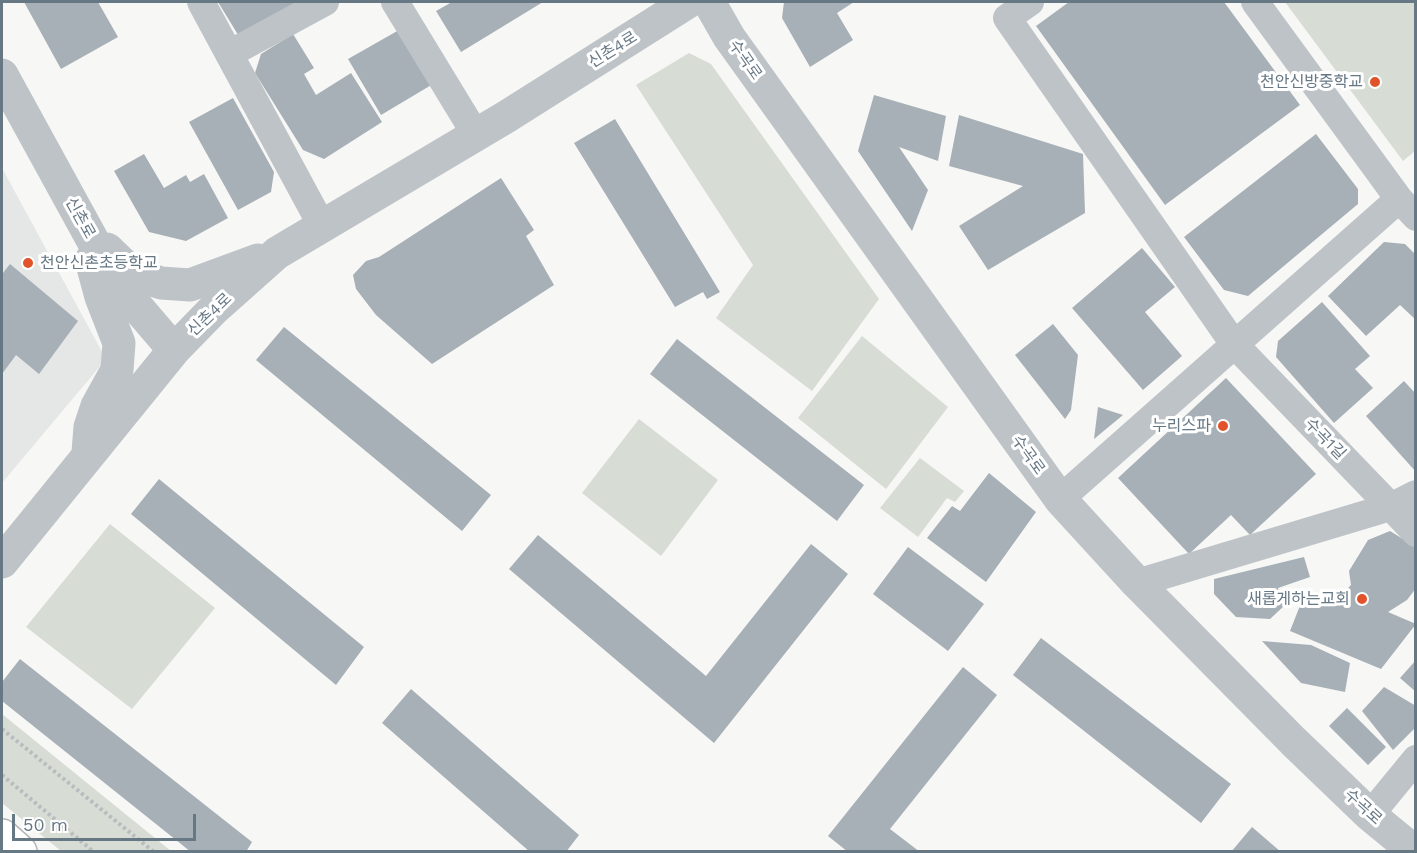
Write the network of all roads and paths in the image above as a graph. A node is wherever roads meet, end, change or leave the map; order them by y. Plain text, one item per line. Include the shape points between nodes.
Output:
1 (201, 2) edge
2 (325, 2) edge
3 (395, 2) edge
4 (688, 2) edge
5 (709, 2) edge
6 (1030, 2) edge
7 (1255, 2) edge
8 (229, 54) junction
9 (2, 75) edge
10 (476, 135) junction
11 (1407, 208) edge
12 (322, 226) junction
13 (88, 232) junction
14 (277, 253) junction
15 (1234, 344) junction
16 (174, 350) junction
17 (88, 455) junction
18 (1416, 494) edge
19 (1060, 499) junction
20 (1390, 507) junction
21 (1416, 533) edge
22 (2, 560) edge
23 (1137, 583) junction
24 (2, 729) edge
25 (1416, 759) edge
26 (2, 775) edge
27 (1370, 815) junction
28 (2, 836) edge
29 (20, 852) edge
30 (94, 852) edge
31 (154, 852) edge
32 (1415, 852) edge

1 - 8 street
2 - 8 street
3 - 10 street
4 - 10 street, 신촌4로
5 - 19 street, 수곡로 via 729,37
6 - 15 street, 수곡1길 via 1007,18
7 - 11 street
8 - 12 street
9 - 13 street, 신촌로
10 - 12 street, 신촌4로
11 - 15 street
12 - 14 street, 신촌4로
13 - 14 street via 132,273 160,283 190,285
13 - 16 street, 신촌로 via 115,280
13 - 17 street via 92,270 119,343 117,370 90,427
14 - 16 street, 신촌4로
15 - 19 street
15 - 20 street, 수곡1길
16 - 17 street, 신촌4로
17 - 22 street, 신촌4로
18 - 20 street
19 - 23 street, 수곡로
20 - 21 street, 수곡1길
20 - 23 street
23 - 27 street, 수곡로
24 - 31 path
25 - 27 street
26 - 30 path
27 - 32 street, 수곡로
28 - 29 highway

